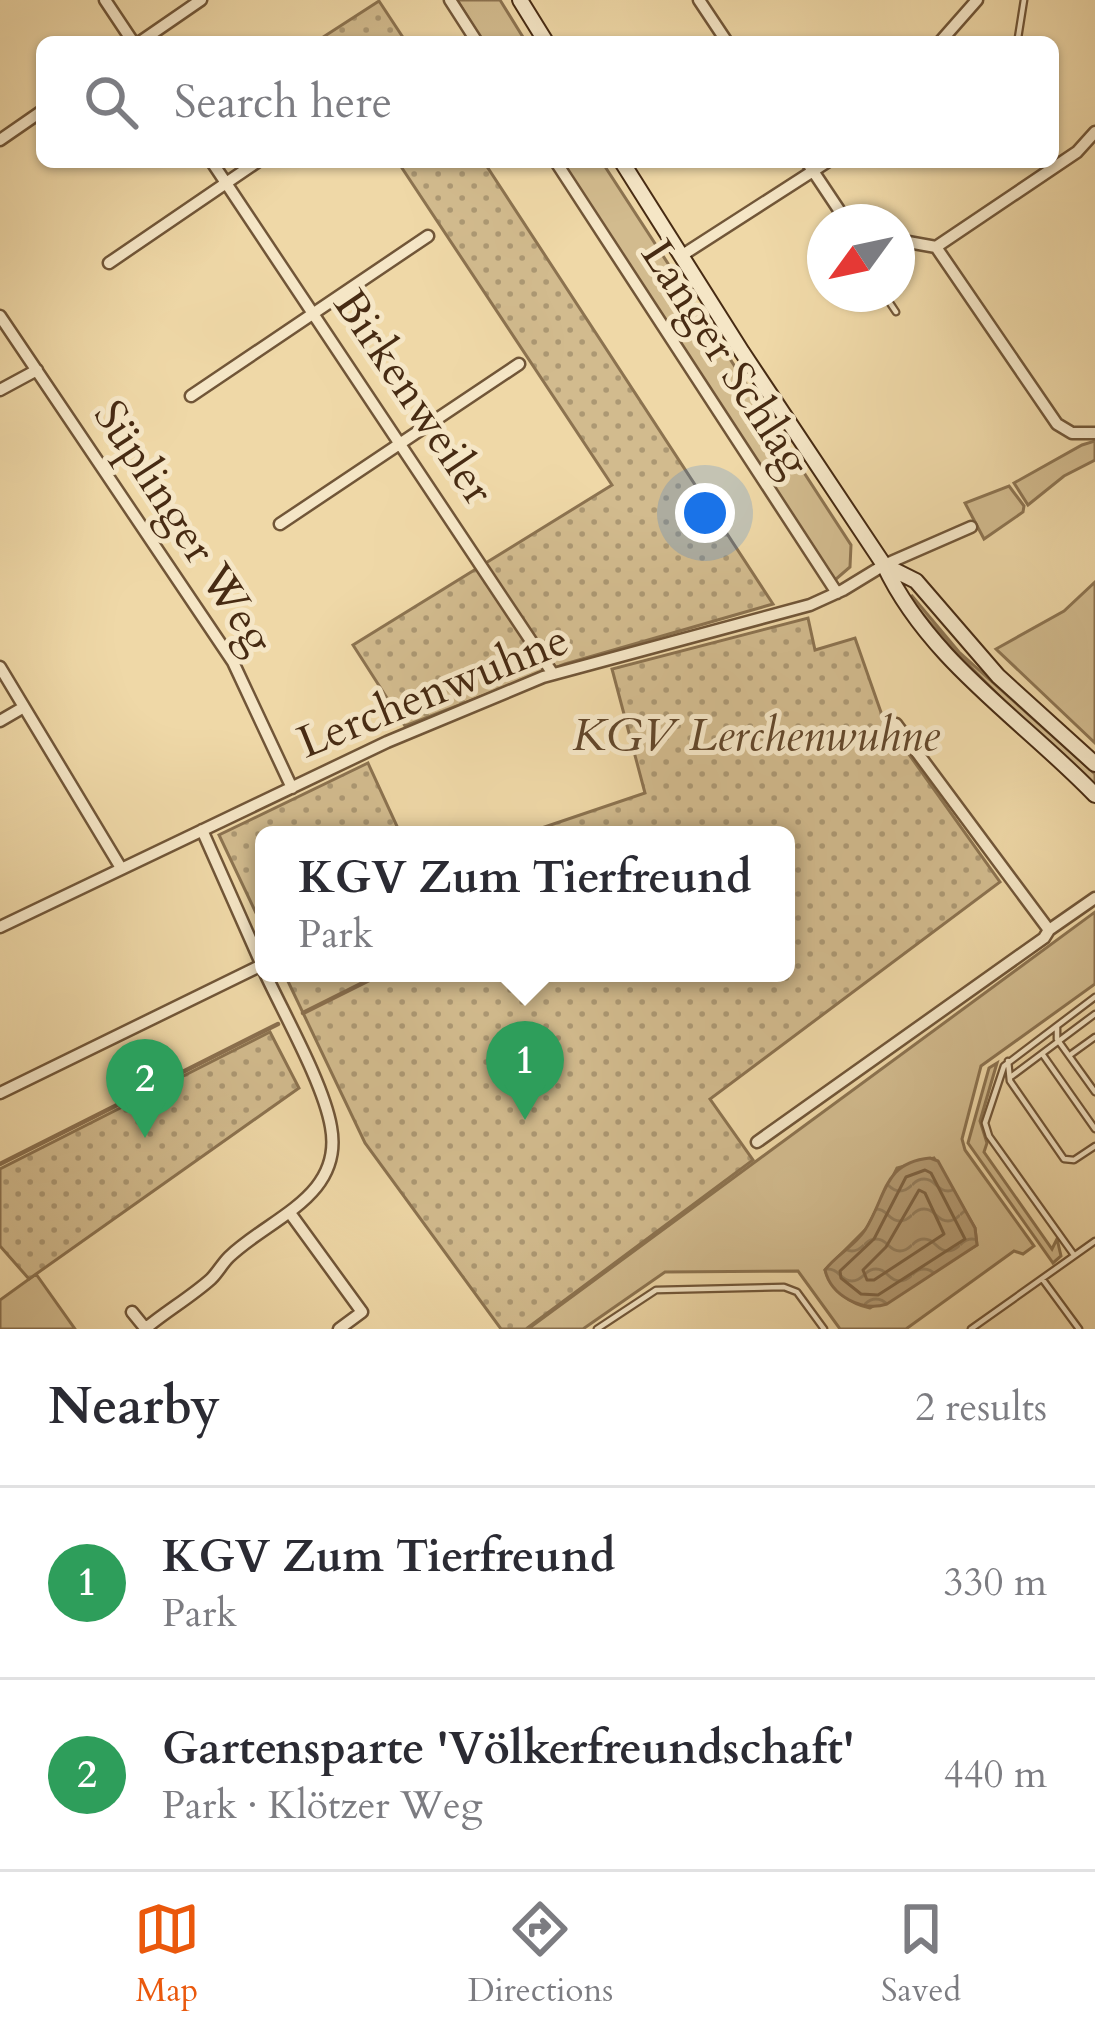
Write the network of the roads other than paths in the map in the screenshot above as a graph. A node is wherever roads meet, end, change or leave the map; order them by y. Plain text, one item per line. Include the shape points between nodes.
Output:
1 (105, 0) edge
2 (201, 0) edge
3 (450, 0) edge
4 (520, 0) edge
5 (699, 0) edge
6 (977, 0) edge
7 (1024, 0) edge
8 (132, 36) edge
9 (145, 36) edge
10 (473, 36) edge
11 (542, 36) edge
12 (723, 36) edge
13 (945, 36) edge
14 (1018, 36) edge
15 (36, 115) edge
16 (1095, 132) edge
17 (0, 140) edge
18 (1059, 164) edge
19 (216, 168) edge
20 (247, 168) edge
21 (560, 168) edge
22 (626, 168) edge
23 (809, 168) edge
24 (811, 168) edge
25 (1054, 168) edge
26 (226, 183) junction
27 (835, 204) edge
28 (428, 236) dead end
29 (915, 244) edge
30 (936, 248) junction
31 (681, 256) junction
32 (109, 262) dead end
33 (314, 313) junction
34 (0, 316) edge
35 (519, 364) dead end
36 (37, 370) junction
37 (0, 390) edge
38 (191, 396) dead end
39 (1095, 433) edge
40 (402, 442) junction
41 (280, 524) dead end
42 (971, 527) dead end
43 (884, 565) junction
44 (837, 593) junction
45 (0, 668) edge
46 (553, 674) junction
47 (24, 707) junction
48 (0, 722) edge
49 (896, 724) dead end
50 (1095, 764) edge
51 (292, 788) junction
52 (1095, 795) edge
53 (202, 830) junction
54 (121, 868) junction
55 (1095, 898) edge
56 (0, 927) edge
57 (1049, 930) junction
58 (255, 950) edge
59 (255, 974) edge
60 (269, 982) edge
61 (1095, 997) edge
62 (1092, 1017) edge
63 (1060, 1022) junction
64 (1095, 1028) edge
65 (1095, 1037) edge
66 (1058, 1041) junction
67 (1042, 1053) junction
68 (1069, 1056) junction
69 (1008, 1061) junction
70 (1010, 1082) junction
71 (1095, 1092) edge
72 (0, 1093) edge
73 (1095, 1130) edge
74 (758, 1142) dead end
75 (1095, 1146) edge
76 (290, 1213) junction
77 (1095, 1241) edge
78 (1074, 1255) junction
79 (1042, 1279) junction
80 (132, 1312) dead end
81 (145, 1329) edge
82 (339, 1329) edge
83 (597, 1329) edge
84 (824, 1329) edge
85 (970, 1329) edge
86 (1079, 1329) edge

1 - 8 street
2 - 9 street
3 - 10 street
4 - 11 main road
5 - 12 street
6 - 13 street
7 - 14 lane
15 - 17 street
16 - 18 street
19 - 26 street, Birkenweiler
20 - 26 street
21 - 44 street, Langer Schlag
22 - 31 main road
23 - 31 street
24 - 27 street
25 - 30 street
26 - 32 street
26 - 33 street, Birkenweiler
28 - 33 street
29 - 30 street
30 - 39 street via 1057,424
31 - 43 main road
33 - 38 street
33 - 40 street, Birkenweiler
34 - 36 street, Süplinger Weg
35 - 40 street
36 - 37 street
36 - 51 street, Süplinger Weg via 233,662
40 - 41 street
40 - 46 street, Birkenweiler
42 - 43 street, Lerchenwuhne
43 - 44 street, Lerchenwuhne
43 - 50 main road via 916,581 998,676
43 - 52 main road via 898,595 954,660
44 - 46 street, Lerchenwuhne
45 - 47 street
46 - 51 street, Lerchenwuhne
47 - 48 street
47 - 54 street
49 - 57 street
51 - 53 street, Lerchenwuhne
53 - 54 street, Lerchenwuhne
53 - 58 street
54 - 56 street, Lerchenwuhne
55 - 57 street
57 - 74 street
59 - 72 street
60 - 76 street via 325,1106 332,1149 317,1188
61 - 63 lane
62 - 64 lane
62 - 66 lane
63 - 66 lane
63 - 69 lane
65 - 68 lane
66 - 67 lane
66 - 68 lane
67 - 70 lane
67 - 73 lane
68 - 71 lane
69 - 70 lane
69 - 78 lane via 986,1130
70 - 75 lane via 1065,1160
76 - 81 street
76 - 82 street via 362,1312
77 - 78 lane
78 - 79 lane
79 - 85 lane
79 - 86 lane
80 - 81 street
83 - 84 lane via 656,1290 757,1288 793,1289

